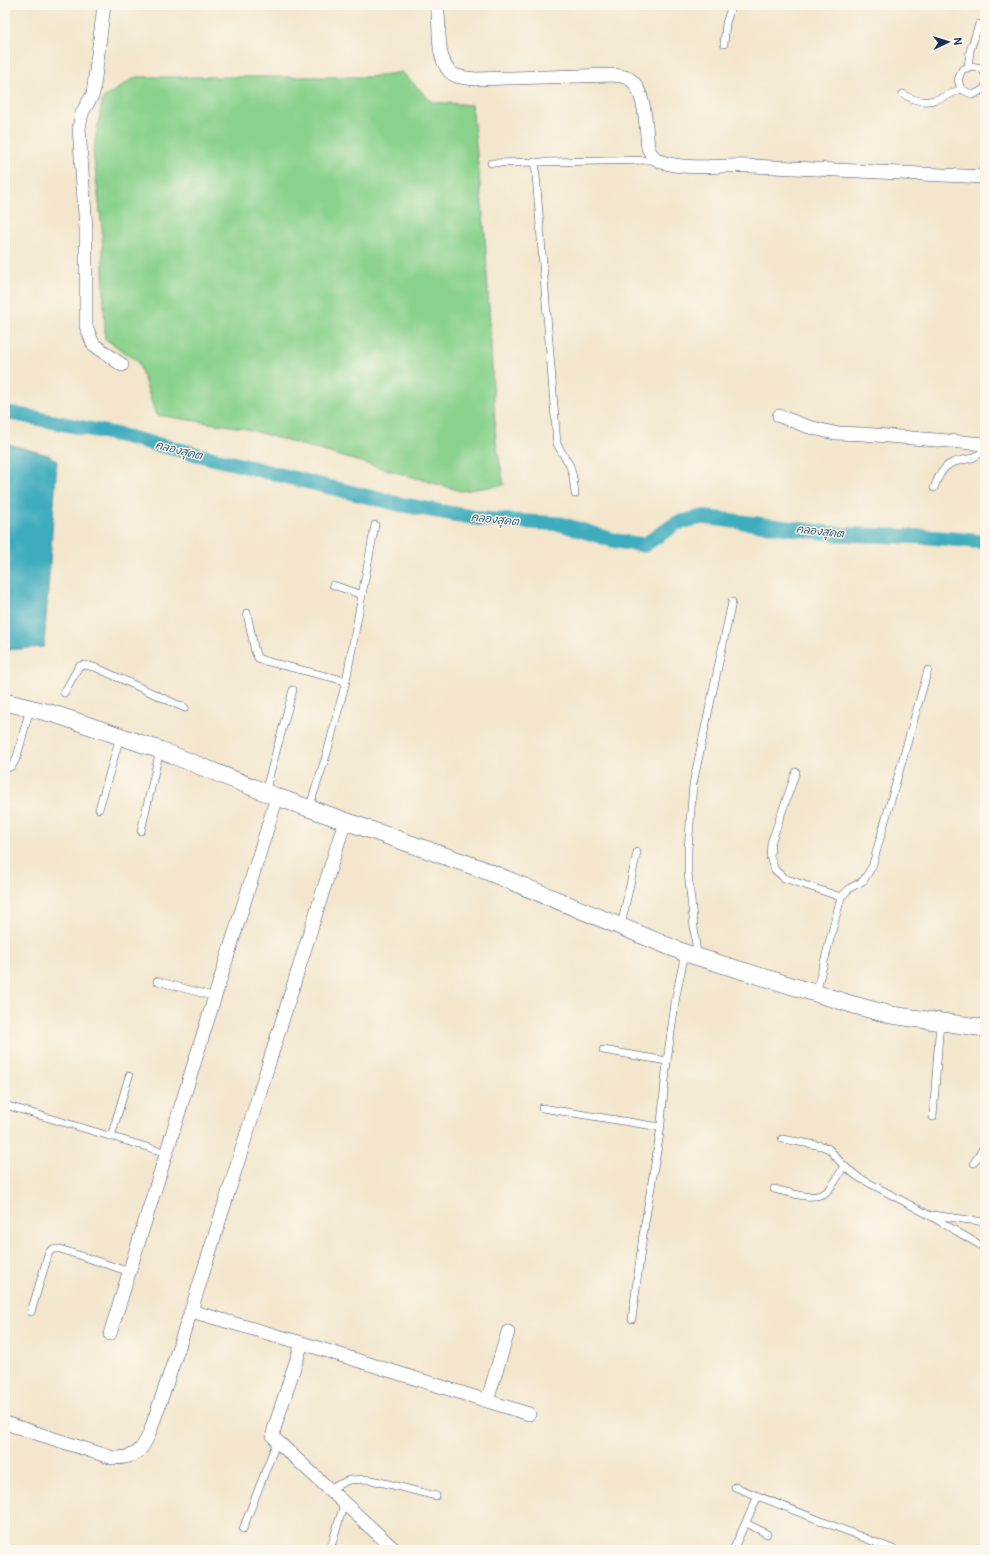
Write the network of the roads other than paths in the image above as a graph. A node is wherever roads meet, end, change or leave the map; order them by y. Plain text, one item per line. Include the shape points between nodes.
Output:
1 (104, 5) edge
2 (437, 5) edge
3 (732, 5) edge
4 (979, 24) dead end
5 (724, 44) dead end
6 (968, 67) junction
7 (985, 74) edge
8 (985, 86) edge
9 (961, 89) junction
10 (903, 94) dead end
11 (656, 160) junction
12 (535, 162) junction
13 (491, 163) dead end
14 (985, 177) edge
15 (122, 365) dead end
16 (779, 416) dead end
17 (985, 444) edge
18 (985, 449) edge
19 (934, 488) dead end
20 (575, 494) dead end
21 (375, 525) dead end
22 (333, 585) dead end
23 (362, 595) junction
24 (732, 602) dead end
25 (247, 613) dead end
26 (928, 670) dead end
27 (346, 681) junction
28 (293, 690) dead end
29 (64, 693) dead end
30 (5, 702) edge
31 (30, 708) junction
32 (185, 708) dead end
33 (120, 736) junction
34 (160, 750) junction
35 (5, 768) edge
36 (796, 772) dead end
37 (271, 795) junction
38 (98, 809) dead end
39 (309, 809) junction
40 (345, 821) junction
41 (142, 832) dead end
42 (637, 852) dead end
43 (841, 897) junction
44 (621, 926) junction
45 (691, 955) junction
46 (157, 981) dead end
47 (816, 994) junction
48 (216, 997) junction
49 (940, 1021) junction
50 (985, 1028) edge
51 (603, 1050) dead end
52 (667, 1061) junction
53 (129, 1076) dead end
54 (5, 1105) edge
55 (542, 1108) dead end
56 (933, 1117) dead end
57 (660, 1127) junction
58 (111, 1137) junction
59 (782, 1139) dead end
60 (985, 1145) edge
61 (167, 1153) junction
62 (974, 1162) dead end
63 (844, 1166) junction
64 (774, 1189) dead end
65 (928, 1215) junction
66 (985, 1222) edge
67 (985, 1248) edge
68 (130, 1272) junction
69 (191, 1311) junction
70 (30, 1312) dead end
71 (632, 1319) dead end
72 (508, 1332) dead end
73 (110, 1334) dead end
74 (302, 1343) junction
75 (487, 1401) junction
76 (529, 1414) dead end
77 (5, 1424) edge
78 (277, 1441) junction
79 (735, 1487) dead end
80 (329, 1489) junction
81 (436, 1496) dead end
82 (758, 1496) junction
83 (344, 1504) junction
84 (746, 1523) junction
85 (243, 1529) dead end
86 (767, 1534) dead end
87 (330, 1550) edge
88 (395, 1550) edge
89 (733, 1550) edge
90 (896, 1550) edge

1 - 15 street via 93,94 82,113 79,128 86,229 86,326 94,344
2 - 11 street via 441,55 450,72 458,76 475,79 613,76 632,80 639,90 642,101 648,148
3 - 5 lane via 726,23
4 - 6 lane via 970,51
6 - 7 lane via 981,68
6 - 9 lane via 962,70 958,80
8 - 9 lane via 973,95
9 - 10 lane via 938,100 922,102 911,100
11 - 12 lane
11 - 14 street via 679,165
12 - 13 lane
12 - 20 lane via 557,444 570,466
16 - 17 street via 834,433
18 - 19 lane via 981,454 946,466
21 - 23 lane
22 - 23 lane
23 - 27 lane
24 - 45 lane via 693,784 688,849
25 - 27 lane via 258,658
26 - 43 lane via 872,867 863,881
27 - 39 lane via 328,753
28 - 37 lane
29 - 32 lane via 78,666 85,665
30 - 31 street
31 - 33 street via 56,709
31 - 35 lane via 17,757 12,766
33 - 34 street
33 - 38 lane
34 - 37 street
34 - 41 lane
36 - 43 lane via 771,843 770,857 775,870 784,878
37 - 39 street
37 - 48 street
39 - 40 street
40 - 44 street via 479,868
40 - 69 street
42 - 44 lane
43 - 47 lane
44 - 45 street
45 - 47 street
45 - 52 lane via 676,996
46 - 48 lane
47 - 49 street via 891,1015
48 - 61 street
49 - 50 street
49 - 56 lane
51 - 52 lane
52 - 57 lane
53 - 58 lane
54 - 58 lane
55 - 57 lane
57 - 71 lane
58 - 61 lane
59 - 63 lane via 829,1149
60 - 62 lane
61 - 68 street
63 - 64 lane via 827,1192 817,1197
63 - 65 lane via 858,1177
65 - 66 lane
65 - 67 lane
68 - 70 lane via 53,1248 49,1252
68 - 73 street
69 - 74 street
69 - 77 street via 150,1432 144,1447 135,1454 125,1458 113,1458
72 - 75 street
74 - 75 street
74 - 78 street via 274,1429 273,1436
75 - 76 street
78 - 80 street
78 - 85 lane
79 - 82 lane
80 - 81 lane via 349,1480 368,1479
80 - 83 street
82 - 84 lane
82 - 90 lane
83 - 87 lane
83 - 88 street
84 - 86 lane
84 - 89 lane

